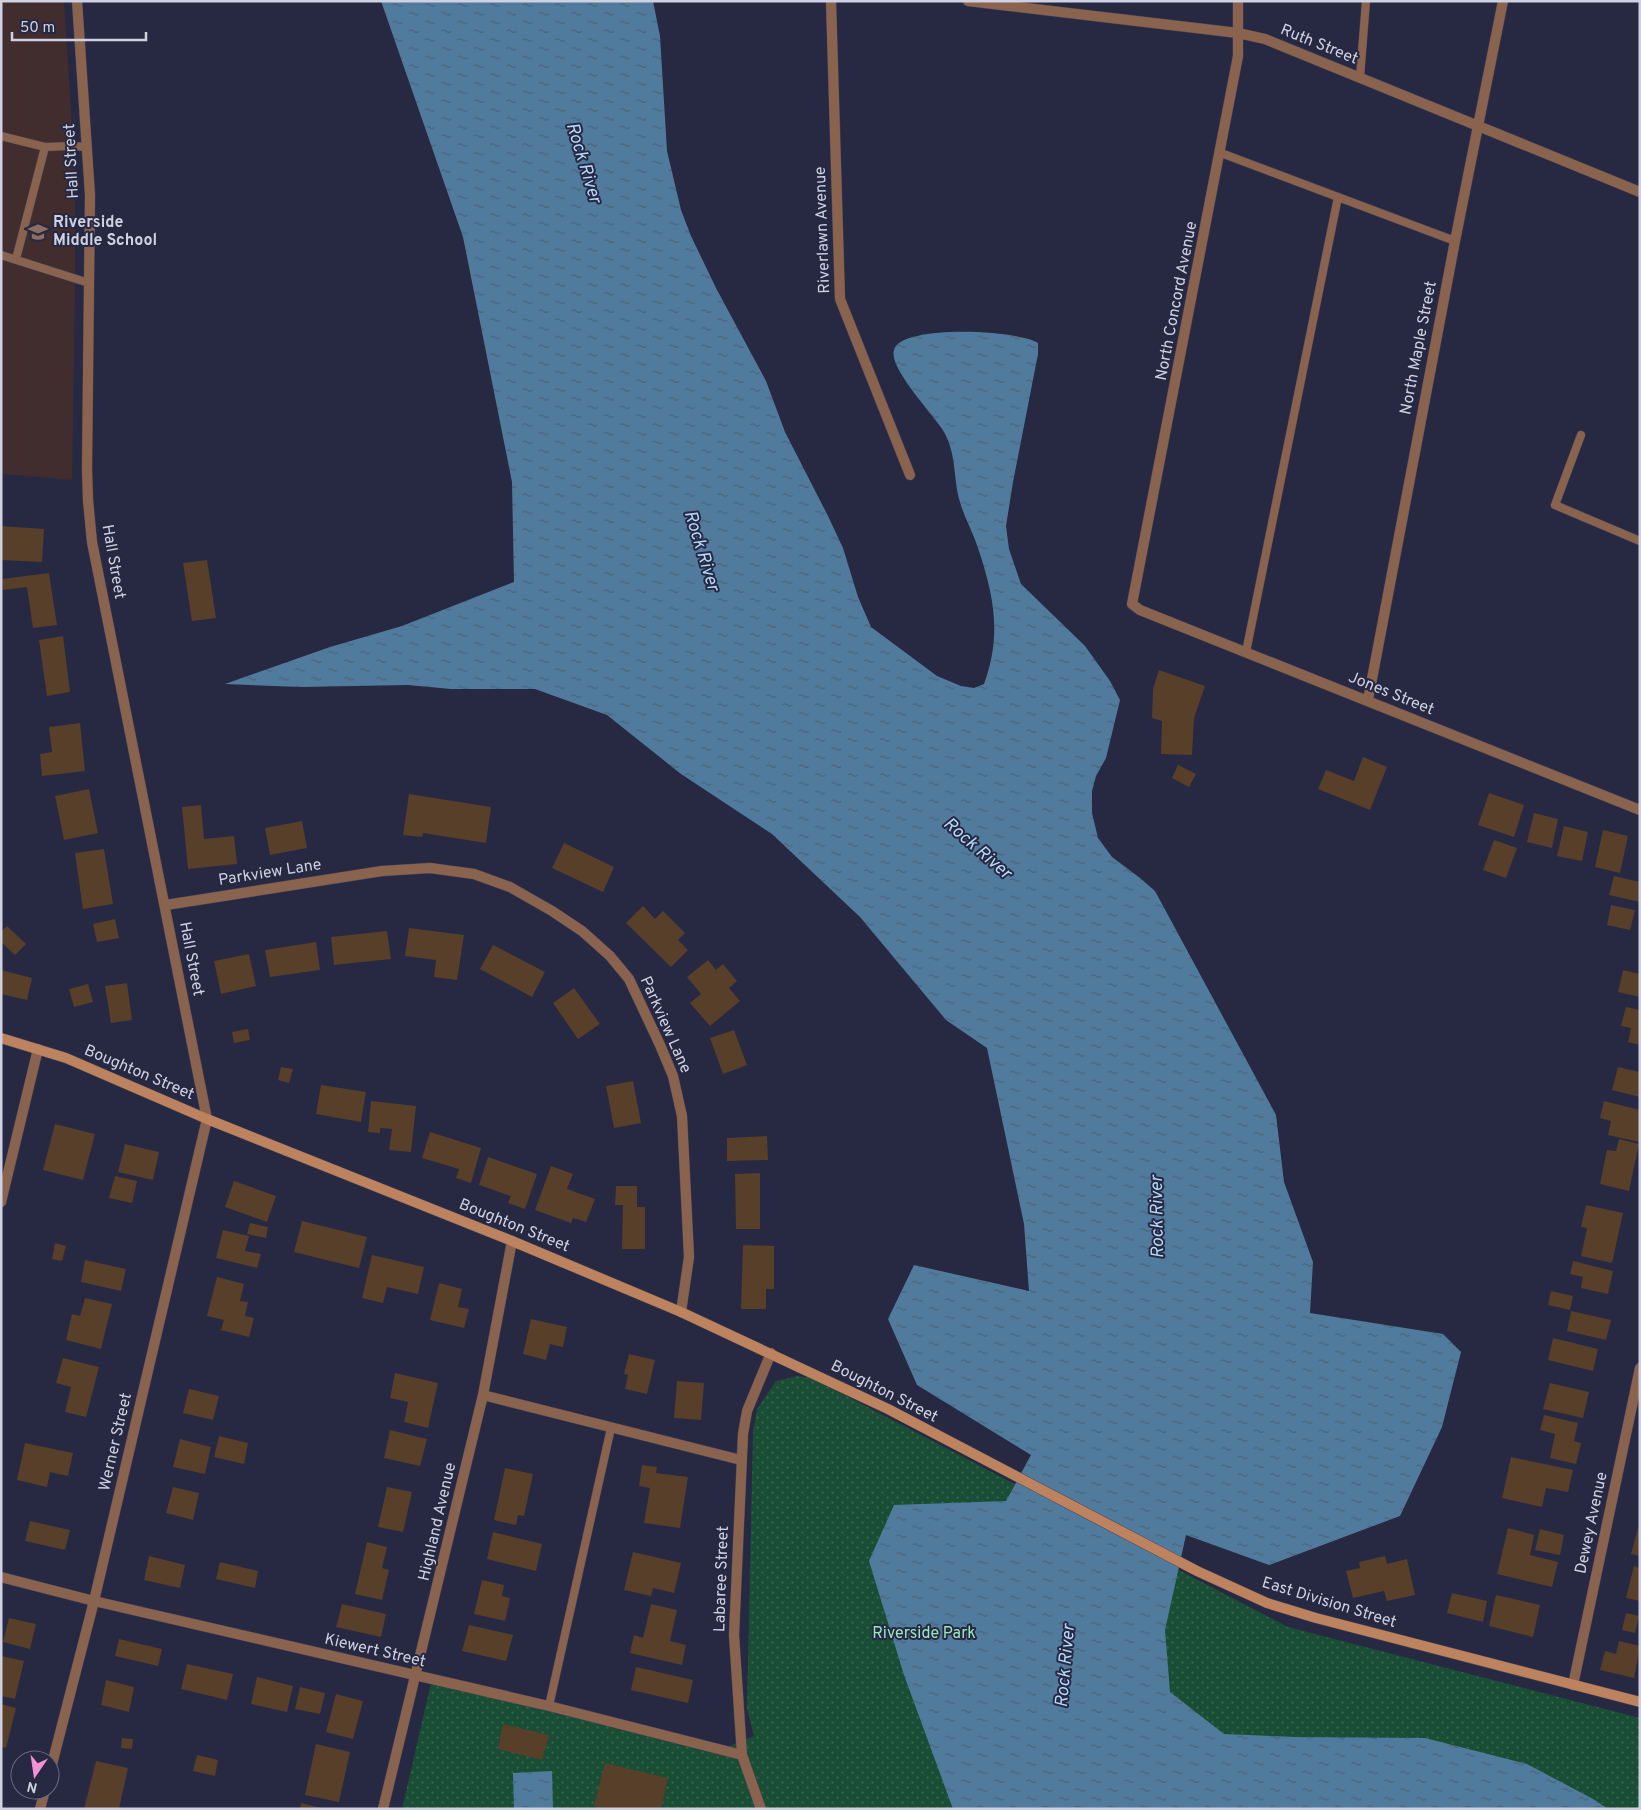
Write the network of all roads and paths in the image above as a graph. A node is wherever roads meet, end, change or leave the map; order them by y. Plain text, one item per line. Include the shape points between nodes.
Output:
1 (77, 1) edge
2 (831, 1) edge
3 (968, 1) edge
4 (1238, 1) edge
5 (1366, 1) edge
6 (1503, 1) edge
7 (1238, 33) junction
8 (1360, 77) junction
9 (1479, 125) junction
10 (1, 137) edge
11 (45, 147) junction
12 (87, 147) junction
13 (1221, 153) junction
14 (1640, 192) edge
15 (1338, 197) junction
16 (1455, 241) junction
17 (1, 255) edge
18 (16, 258) junction
19 (89, 283) junction
20 (1581, 435) dead end
21 (910, 475) dead end
22 (1640, 541) edge
23 (1132, 604) joint
24 (1246, 652) junction
25 (1368, 700) junction
26 (1640, 810) edge
27 (166, 905) junction
28 (1, 1038) edge
29 (38, 1049) junction
30 (207, 1119) junction
31 (1, 1202) edge
32 (512, 1241) junction
33 (681, 1312) junction
34 (771, 1353) junction
35 (1640, 1368) edge
36 (483, 1395) junction
37 (1637, 1395) edge
38 (611, 1428) junction
39 (740, 1460) junction
40 (1002, 1470) joint
41 (1, 1577) edge
42 (94, 1601) junction
43 (416, 1675) junction
44 (1573, 1685) junction
45 (1640, 1702) edge
46 (549, 1706) junction
47 (56, 1750) edge
48 (742, 1755) junction
49 (383, 1809) edge
50 (761, 1809) edge

1 - 12 street, Hall Street
2 - 21 street, Riverlawn Avenue via 840,299
3 - 7 street, Ruth Street
4 - 7 street, North Concord Avenue
5 - 8 lane
6 - 9 street, North Maple Street
7 - 8 street, Ruth Street via 1265,39
7 - 13 street, North Concord Avenue via 1238,56
8 - 9 street, Ruth Street
9 - 14 street, Ruth Street
9 - 16 street, North Maple Street
10 - 11 lane
11 - 12 lane
11 - 18 lane
12 - 19 street, Hall Street
13 - 15 lane
13 - 23 street, North Concord Avenue
15 - 16 lane
15 - 24 lane
16 - 25 street, North Maple Street
17 - 18 lane
18 - 19 lane
19 - 27 street, Hall Street via 87,469 92,542
20 - 22 lane via 1555,505
23 - 24 street, Jones Street
24 - 25 street, Jones Street
25 - 26 street, Jones Street
27 - 30 street, Hall Street
27 - 33 street, Parkview Lane via 382,871 430,868 474,874 510,887 582,931 610,956 629,979 660,1045 678,1095 690,1257
28 - 29 street, Boughton Street
29 - 30 street, Boughton Street
29 - 31 street
30 - 32 street, Boughton Street
30 - 42 street, Werner Street
32 - 33 street, Boughton Street
32 - 36 street, Highland Avenue
33 - 34 street, Boughton Street
34 - 39 street, Labaree Street via 747,1410
34 - 40 street, Boughton Street via 888,1409
35 - 37 street, Dewey Avenue
36 - 38 street
36 - 43 street, Highland Avenue
37 - 44 street, Dewey Avenue
38 - 39 street
38 - 46 lane
39 - 48 street, Labaree Street via 734,1635
40 - 44 street, East Division Street via 1197,1571 1267,1603
41 - 42 street, Kiewert Street
42 - 43 street, Kiewert Street
42 - 47 street, Werner Street
43 - 46 street, Kiewert Street
43 - 49 street, Highland Avenue
44 - 45 street, East Division Street
46 - 48 street, Kiewert Street
48 - 50 street, Labaree Street

